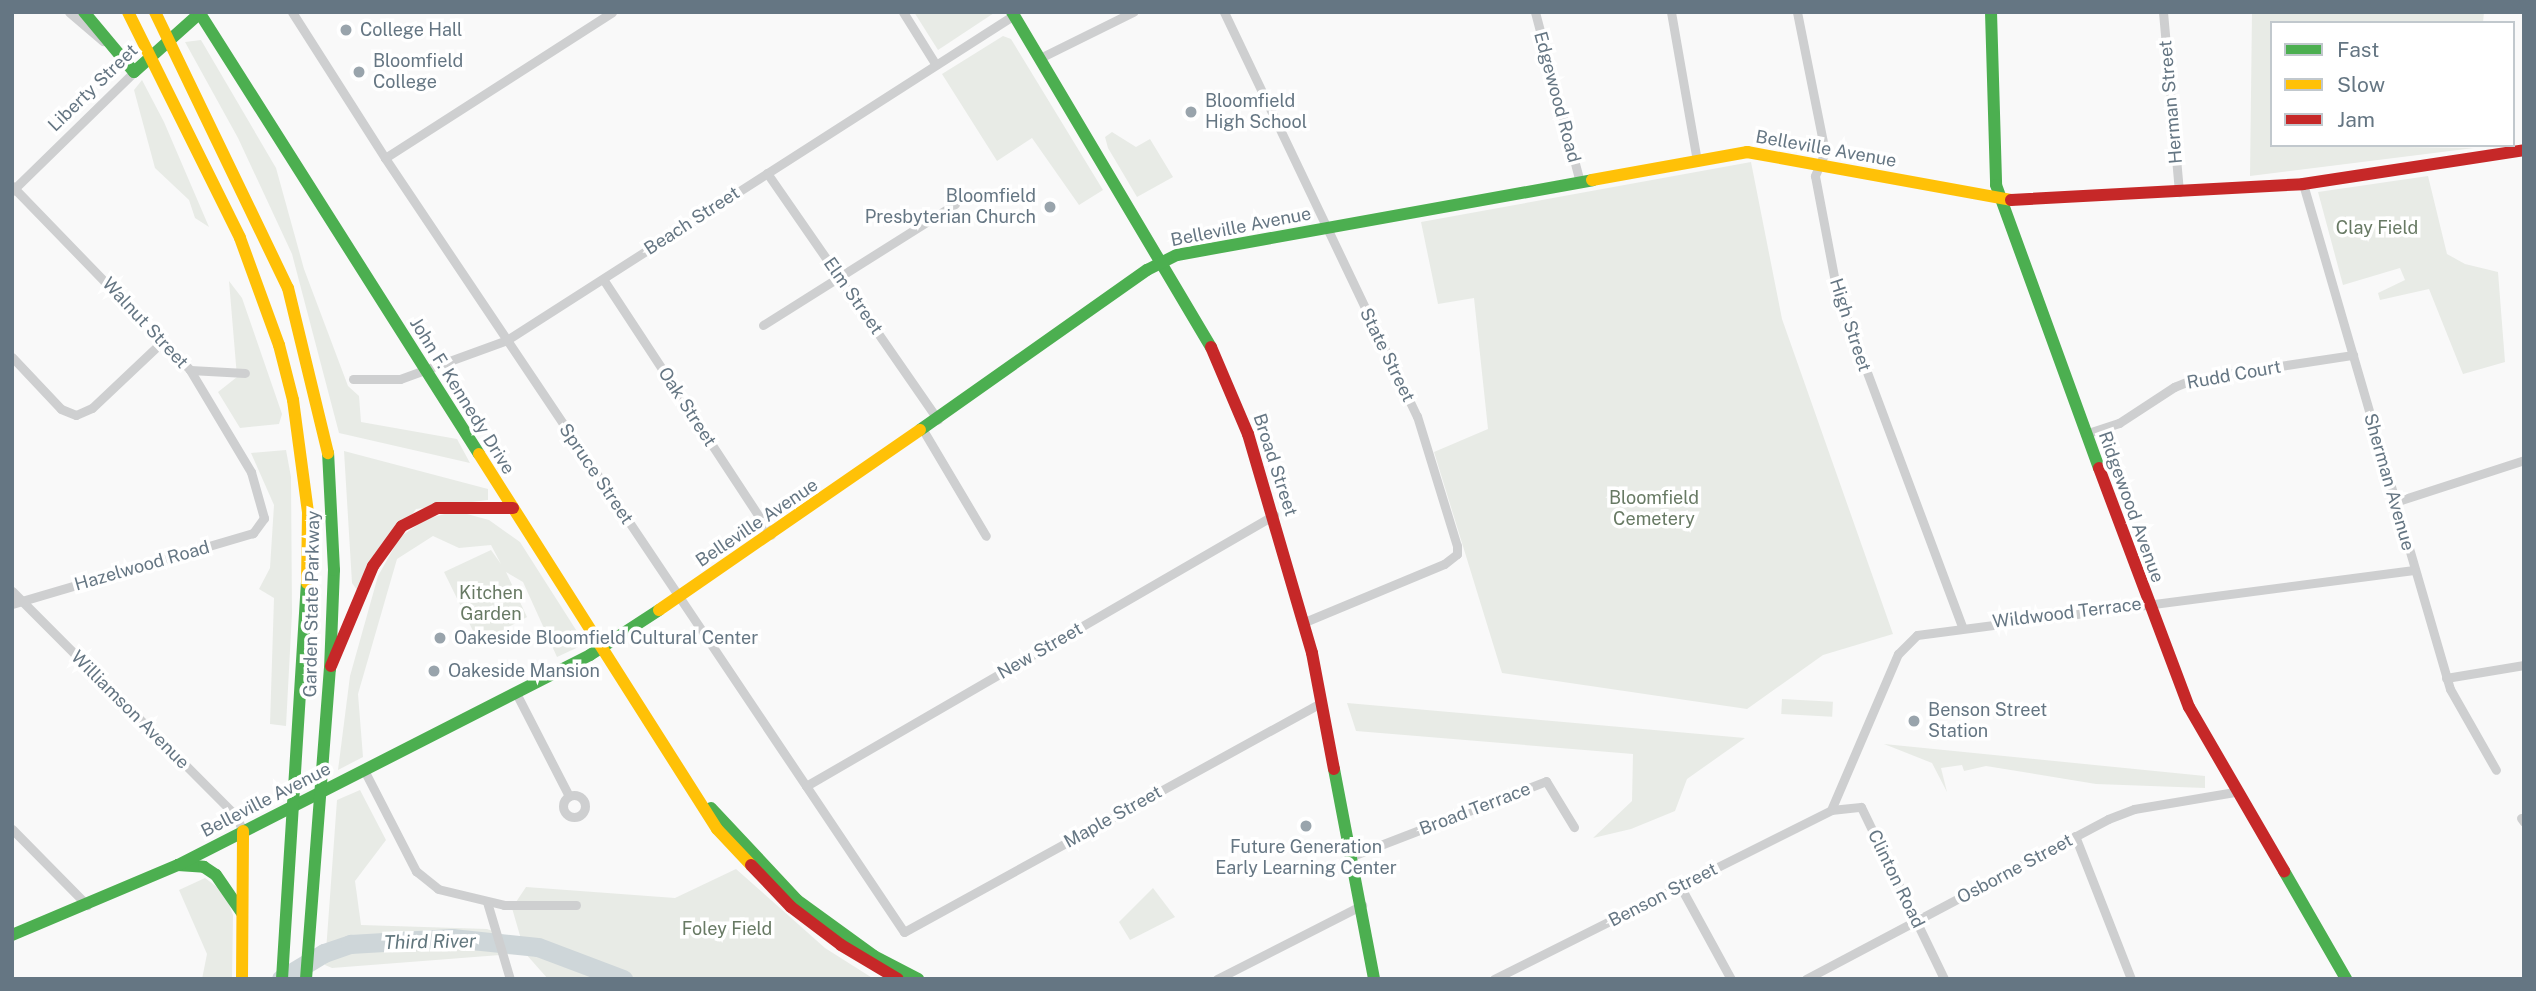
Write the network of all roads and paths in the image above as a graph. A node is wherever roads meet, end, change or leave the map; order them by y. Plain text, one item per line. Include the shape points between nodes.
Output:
1 (69, 12) edge
2 (84, 12) edge
3 (126, 12) edge
4 (156, 12) edge
5 (292, 12) edge
6 (612, 12) edge
7 (902, 12) edge
8 (1133, 12) edge
9 (1224, 12) edge
10 (1535, 12) edge
11 (1671, 12) edge
12 (1797, 12) edge
13 (1991, 12) edge
14 (2163, 12) edge
15 (200, 13) edge
16 (1013, 14) edge
17 (106, 44) junction
18 (1042, 57) junction
19 (936, 65) junction
20 (136, 70) junction
21 (2524, 150) edge
22 (385, 158) junction
23 (1697, 161) junction
24 (1820, 164) junction
25 (767, 173) junction
26 (1580, 182) junction
27 (2303, 184) junction
28 (13, 189) edge
29 (2179, 192) junction
30 (1998, 200) junction
31 (955, 204) dead end
32 (1326, 228) junction
33 (1164, 261) junction
34 (603, 279) junction
35 (842, 279) junction
36 (763, 325) dead end
37 (164, 340) junction
38 (507, 340) junction
39 (2353, 355) junction
40 (12, 358) edge
41 (190, 370) junction
42 (426, 370) junction
43 (245, 373) dead end
44 (353, 379) dead end
45 (938, 420) junction
46 (923, 430) junction
47 (2085, 434) junction
48 (2524, 460) edge
49 (2395, 502) junction
50 (513, 508) junction
51 (1274, 515) junction
52 (264, 518) joint
53 (771, 535) junction
54 (986, 536) dead end
55 (2414, 570) junction
56 (12, 592) edge
57 (679, 597) junction
58 (17, 603) edge
59 (2148, 603) junction
60 (1305, 622) junction
61 (1962, 627) junction
62 (603, 648) junction
63 (2524, 665) edge
64 (330, 669) junction
65 (2446, 678) junction
66 (516, 693) junction
67 (1322, 702) junction
68 (364, 770) junction
69 (2496, 771) dead end
70 (806, 786) junction
71 (2232, 788) junction
72 (569, 796) dead end
73 (698, 797) junction
74 (1831, 810) junction
75 (1574, 827) dead end
76 (12, 829) edge
77 (243, 831) junction
78 (2075, 836) junction
79 (1352, 856) junction
80 (178, 865) junction
81 (1681, 886) junction
82 (487, 902) junction
83 (87, 905) junction
84 (576, 905) dead end
85 (1362, 905) junction
86 (243, 914) junction
87 (1917, 922) junction
88 (904, 932) joint
89 (12, 935) edge
90 (243, 979) edge
91 (282, 979) edge
92 (306, 979) edge
93 (510, 979) edge
94 (898, 979) edge
95 (918, 979) edge
96 (1217, 979) edge
97 (1374, 979) edge
98 (1494, 979) edge
99 (1731, 979) edge
100 (1806, 979) edge
101 (1944, 979) edge
102 (2131, 979) edge
103 (2346, 979) edge

1 - 17 street
2 - 17 main road
3 - 91 main road, Garden State Parkway via 240,238 293,400 308,579
4 - 64 main road, Garden State Parkway via 265,235 305,343 328,455 333,511
5 - 22 street, Spruce Street
6 - 22 street
7 - 19 street
8 - 18 street
9 - 32 street, State Street
10 - 26 street, Edgewood Road
11 - 23 street
12 - 24 street, High Street via 1825,152
13 - 30 main road, Ridgewood Avenue
14 - 29 street, Herman Street
15 - 20 main road, Liberty Street
15 - 42 main road, John F. Kennedy Drive
16 - 18 main road, Broad Street
16 - 19 street, Beach Street
17 - 20 main road
18 - 33 main road, Broad Street
19 - 25 street, Beach Street
20 - 28 street, Liberty Street
21 - 27 main road, Belleville Avenue
22 - 38 street, Spruce Street
23 - 24 main road, Belleville Avenue via 1747,152
23 - 26 main road, Belleville Avenue
24 - 30 main road, Belleville Avenue
24 - 61 street, High Street via 1815,176 1837,292
25 - 34 street, Beach Street
25 - 35 street, Elm Street
26 - 32 main road, Belleville Avenue
27 - 29 main road, Belleville Avenue
27 - 39 street, Sherman Avenue
28 - 37 street, Walnut Street
29 - 30 main road, Belleville Avenue
30 - 47 main road, Ridgewood Avenue
31 - 35 street
32 - 33 main road, Belleville Avenue
32 - 60 street, State Street via 1417,416 1457,554
33 - 45 main road, Belleville Avenue
33 - 51 main road, Broad Street via 1214,352 1248,434
34 - 38 street, Beach Street
34 - 53 street, Oak Street
35 - 36 street
35 - 45 street, Elm Street
37 - 40 street via 92,408 76,415 61,408
37 - 41 street, Walnut Street
38 - 42 street, Beach Street
38 - 57 street, Spruce Street
39 - 47 street, Rudd Court via 2194,379 2119,424
39 - 49 street, Sherman Avenue
41 - 43 street
41 - 52 street, Walnut Street via 251,472
42 - 44 street, Beach Street via 400,379
42 - 50 main road, John F. Kennedy Drive
45 - 46 main road, Belleville Avenue
46 - 53 main road, Belleville Avenue
46 - 54 street
47 - 59 main road, Ridgewood Avenue
48 - 49 street
49 - 55 street, Sherman Avenue
50 - 62 main road, John F. Kennedy Drive
50 - 64 main road via 437,508 402,526 373,566
51 - 60 main road, Broad Street
51 - 70 street, New Street
52 - 58 street, Hazelwood Road via 253,533
53 - 57 main road, Belleville Avenue
55 - 59 street, Wildwood Terrace
55 - 65 street, Sherman Avenue
56 - 58 street, Williamson Avenue
57 - 62 main road, Belleville Avenue
57 - 70 street, Spruce Street
58 - 77 street, Williamson Avenue via 235,815
59 - 61 street, Wildwood Terrace
59 - 71 main road, Ridgewood Avenue via 2204,738
60 - 67 main road, Broad Street
61 - 74 street, Wildwood Terrace via 1907,640
62 - 66 main road, Belleville Avenue
62 - 73 main road, John F. Kennedy Drive
63 - 65 street
64 - 92 main road, Garden State Parkway
65 - 69 street, Sherman Avenue
66 - 68 main road, Belleville Avenue
66 - 72 street
67 - 79 main road, Broad Street
67 - 88 street, Maple Street
68 - 77 main road, Belleville Avenue
68 - 82 street via 416,872 438,889
70 - 88 street, Spruce Street
71 - 78 street, Osborne Street via 2134,809
71 - 103 main road, Ridgewood Avenue
73 - 94 main road, John F. Kennedy Drive via 718,829 766,885 815,927
73 - 95 main road, John F. Kennedy Drive via 797,900 856,944
74 - 81 street, Benson Street
74 - 87 street, Clinton Road via 1861,807
75 - 79 street, Broad Terrace via 1546,781
76 - 83 street
77 - 80 main road, Belleville Avenue
77 - 86 main road
78 - 87 street, Osborne Street
78 - 102 street
79 - 85 main road, Broad Street
80 - 83 main road, Belleville Avenue
80 - 86 main road via 205,867 216,875
81 - 98 street, Benson Street
81 - 99 street
82 - 84 street
82 - 93 street
83 - 89 main road, Belleville Avenue
85 - 96 street
85 - 97 main road, Broad Street
86 - 90 main road
87 - 100 street, Osborne Street
87 - 101 street, Clinton Road

